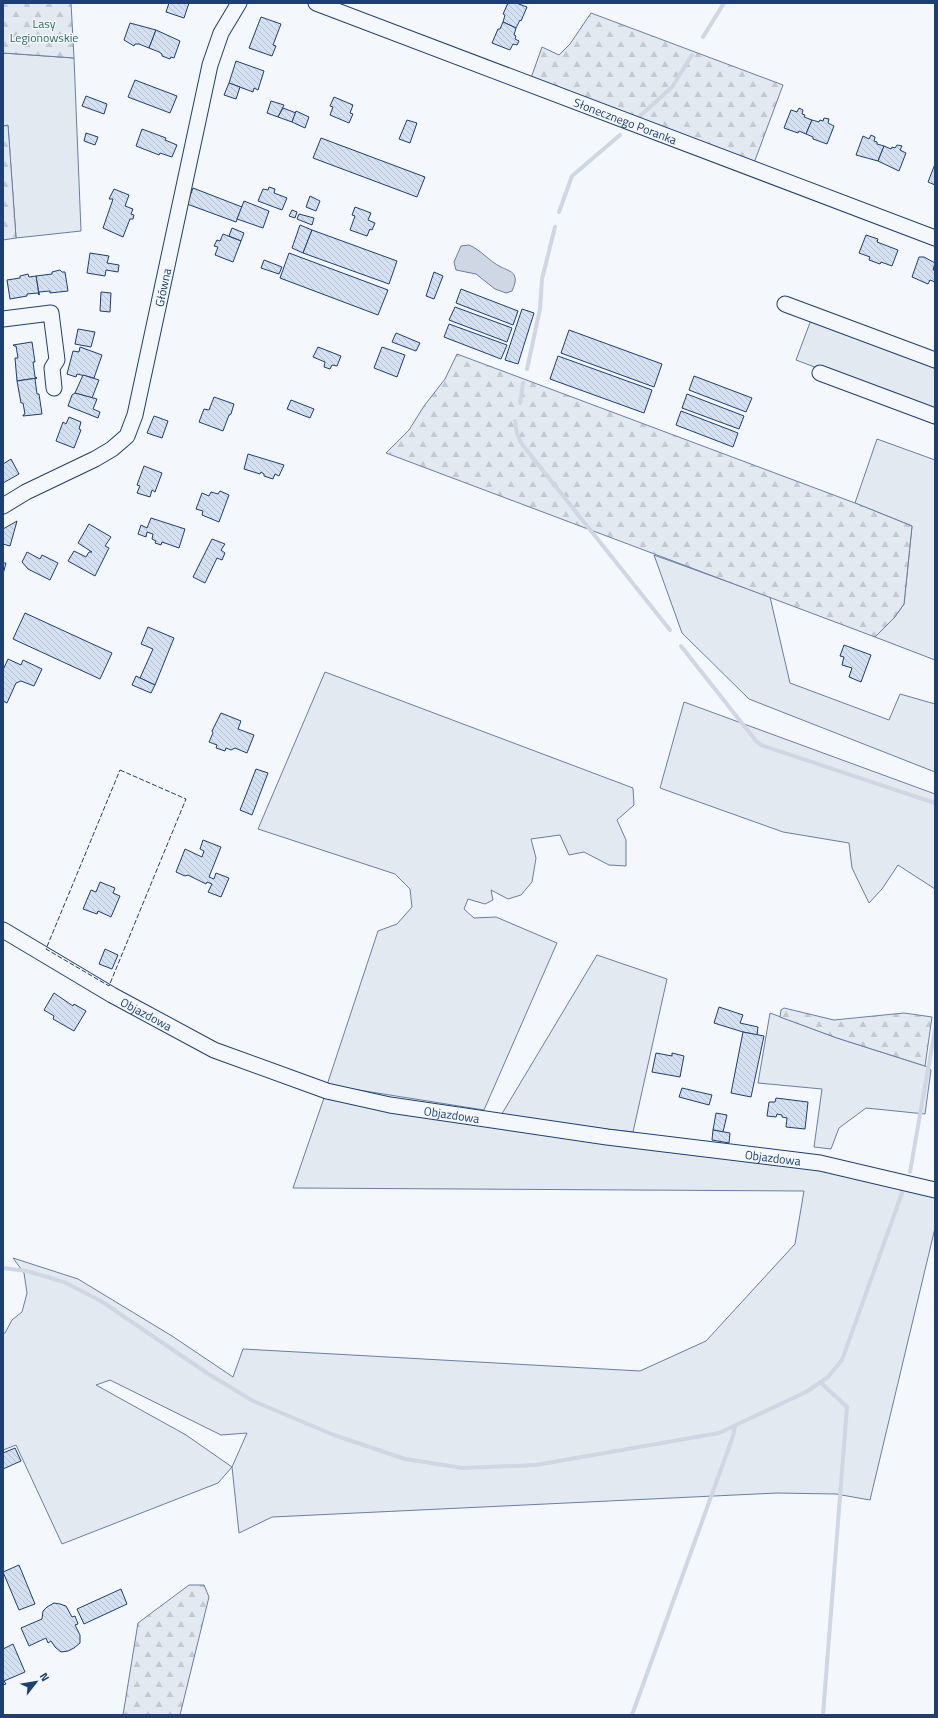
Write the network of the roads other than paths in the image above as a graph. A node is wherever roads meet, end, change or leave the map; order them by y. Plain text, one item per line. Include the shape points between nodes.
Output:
1 (239, 3) edge
2 (316, 3) edge
3 (935, 238) edge
4 (784, 304) dead end
5 (3, 319) edge
6 (935, 360) edge
7 (820, 373) dead end
8 (54, 388) dead end
9 (935, 416) edge
10 (3, 506) edge
11 (3, 930) edge
12 (935, 1190) edge

1 - 10 street, Główna via 221,33 210,65 135,415 127,436 95,459 26,492
2 - 3 street, Słonecznego Poranka
4 - 6 street
5 - 8 street via 52,313 57,360 52,368
7 - 9 street
11 - 12 street, Objazdowa via 112,995 214,1050 327,1091 406,1108 607,1137 820,1163

